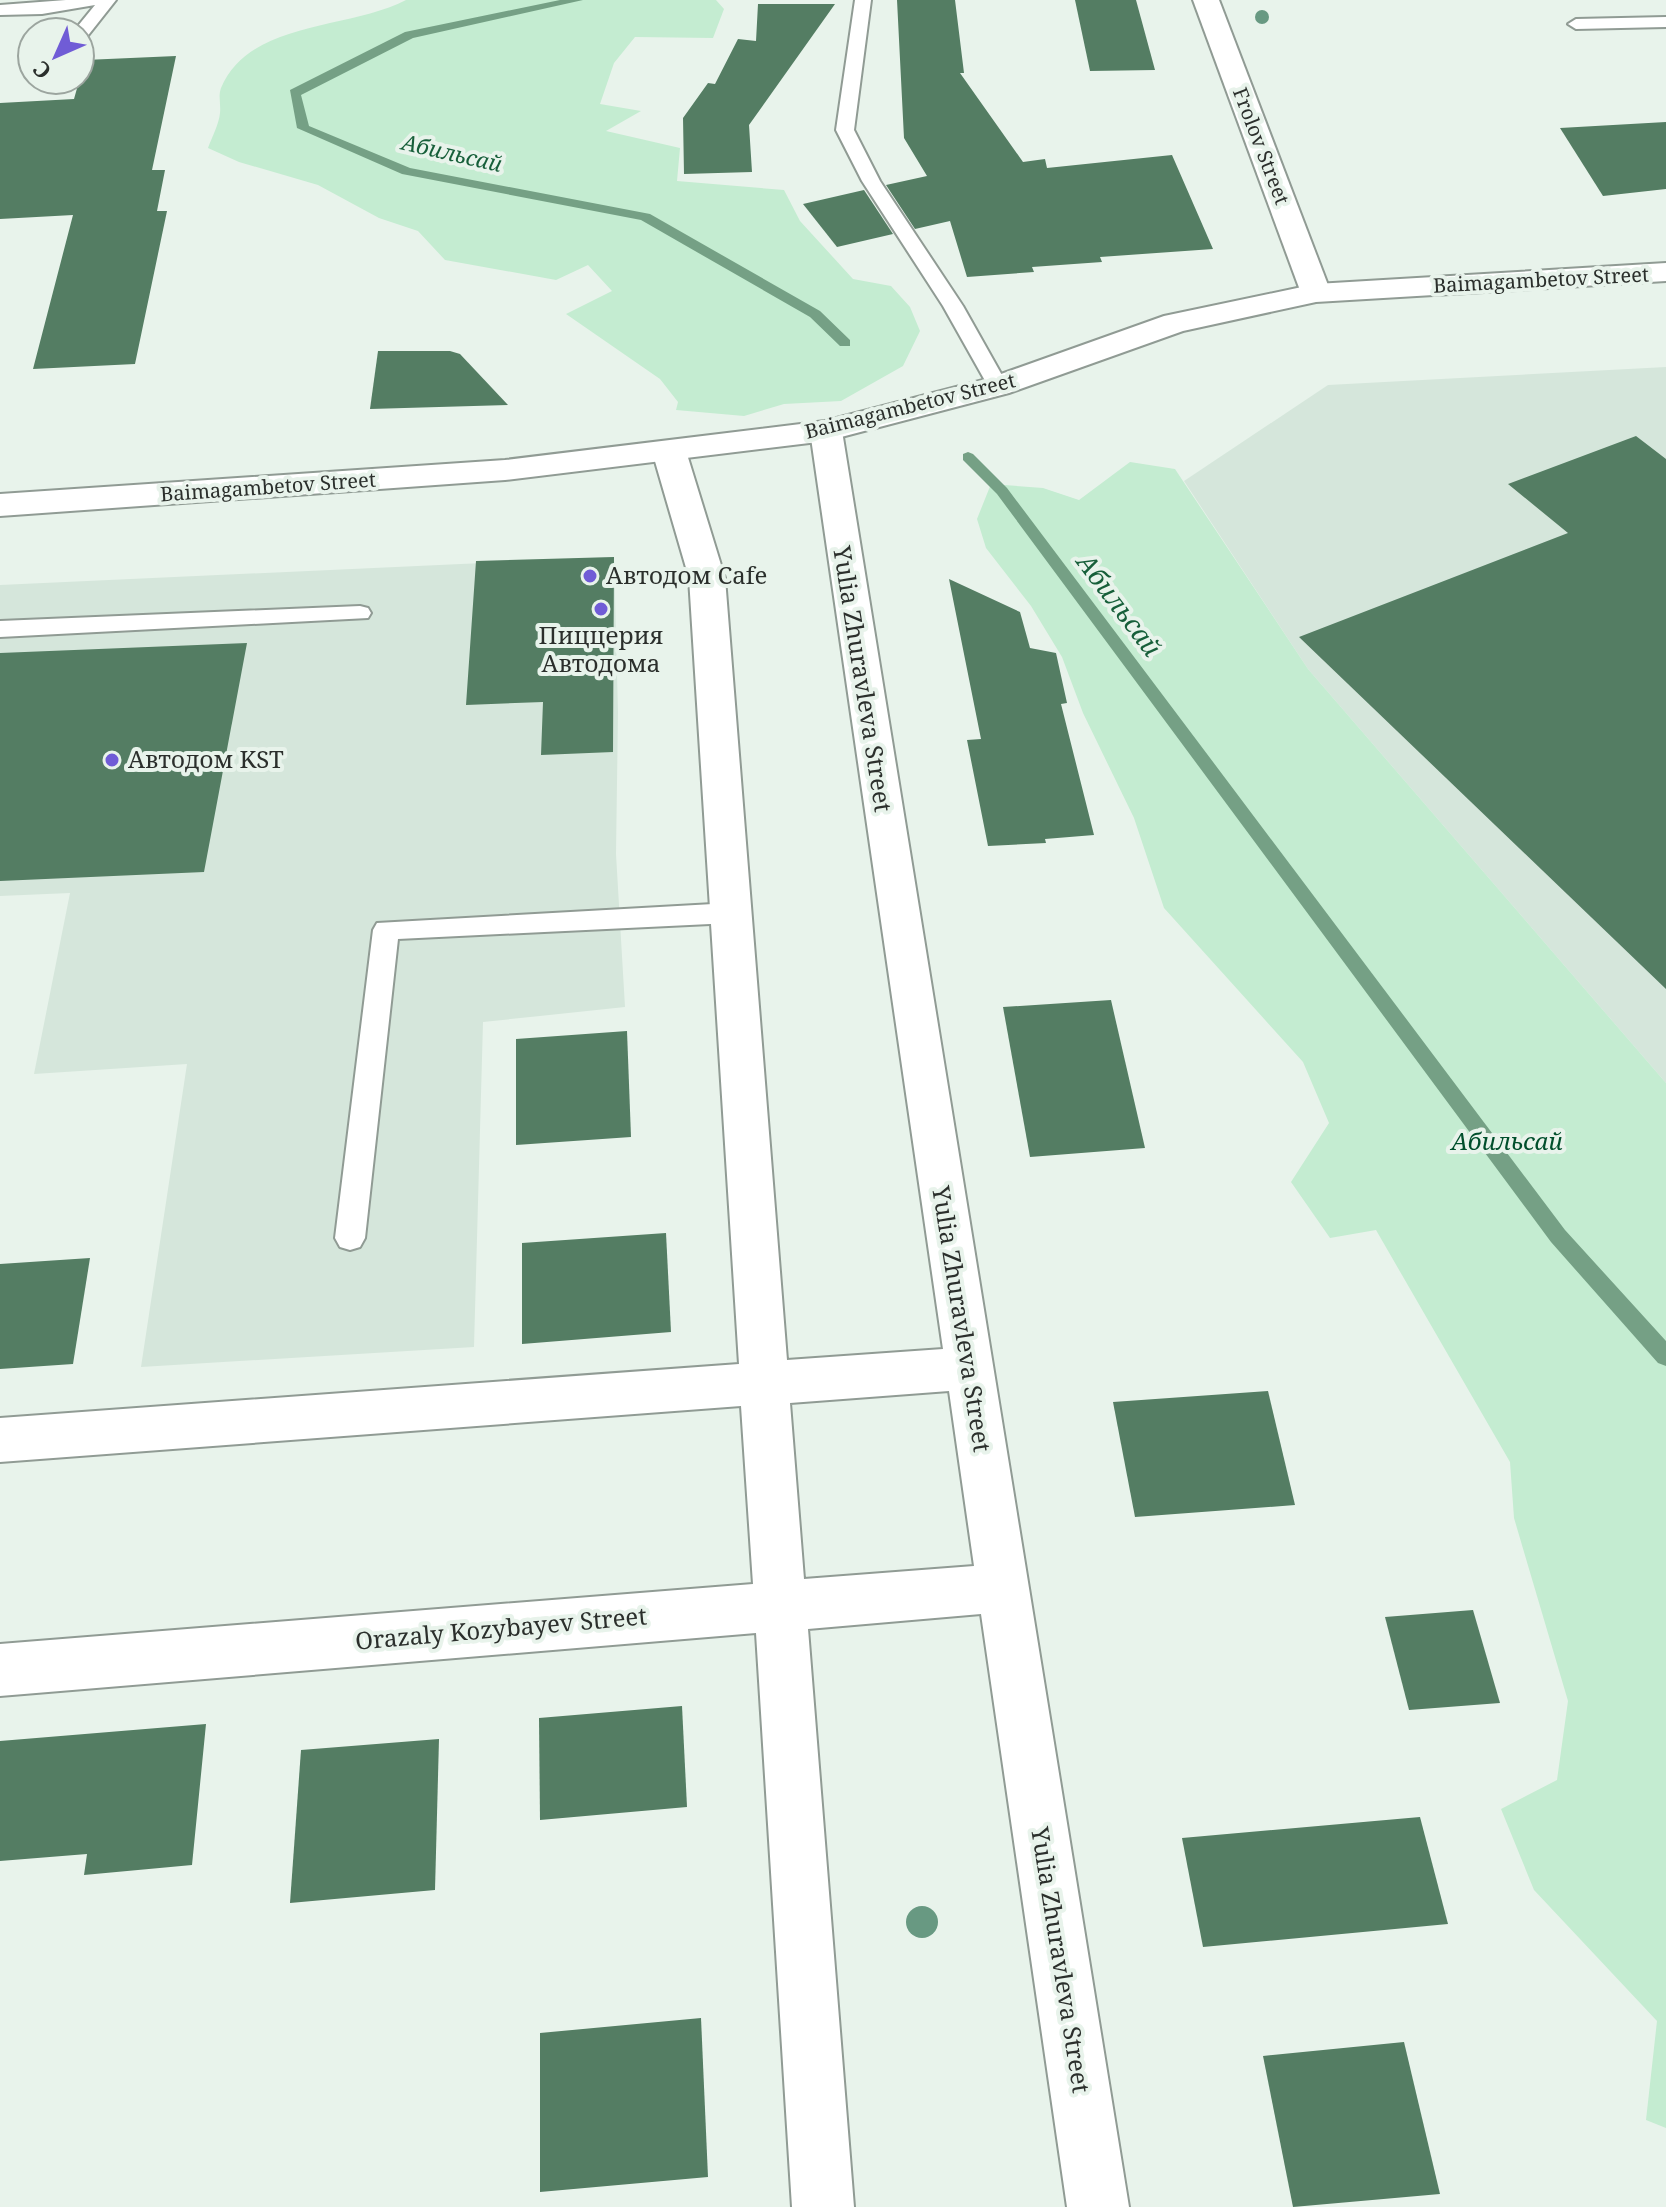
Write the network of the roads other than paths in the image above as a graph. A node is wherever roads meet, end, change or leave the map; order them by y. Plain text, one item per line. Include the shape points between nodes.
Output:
1 (95, 0) edge
2 (108, 0) edge
3 (863, 0) edge
4 (1206, 0) edge
5 (0, 10) edge
6 (95, 16) edge
7 (1666, 22) edge
8 (1576, 24) dead end
9 (1666, 272) edge
10 (1316, 293) junction
11 (998, 386) junction
12 (826, 431) junction
13 (669, 451) junction
14 (0, 505) edge
15 (360, 613) dead end
16 (0, 629) edge
17 (731, 913) junction
18 (350, 1238) dead end
19 (969, 1368) junction
20 (765, 1383) junction
21 (0, 1440) edge
22 (1003, 1588) junction
23 (780, 1606) junction
24 (0, 1670) edge
25 (823, 2207) edge
26 (1098, 2207) edge

1 - 5 lane
2 - 6 lane
3 - 11 lane via 845,130
4 - 10 street, Frolov Street
7 - 8 lane
9 - 10 street, Baimagambetov Street
10 - 11 street, Baimagambetov Street via 1175,323
11 - 12 street, Baimagambetov Street
12 - 13 street, Baimagambetov Street
12 - 19 street, Yulia Zhuravleva Street
13 - 14 street, Baimagambetov Street via 505,470
13 - 17 street via 707,578
15 - 16 lane
17 - 18 lane via 386,930
17 - 20 street
19 - 20 street
19 - 22 street, Yulia Zhuravleva Street
20 - 21 street
20 - 23 street
22 - 23 street, Orazaly Kozybayev Street
22 - 26 street, Yulia Zhuravleva Street
23 - 24 street, Orazaly Kozybayev Street
23 - 25 street

